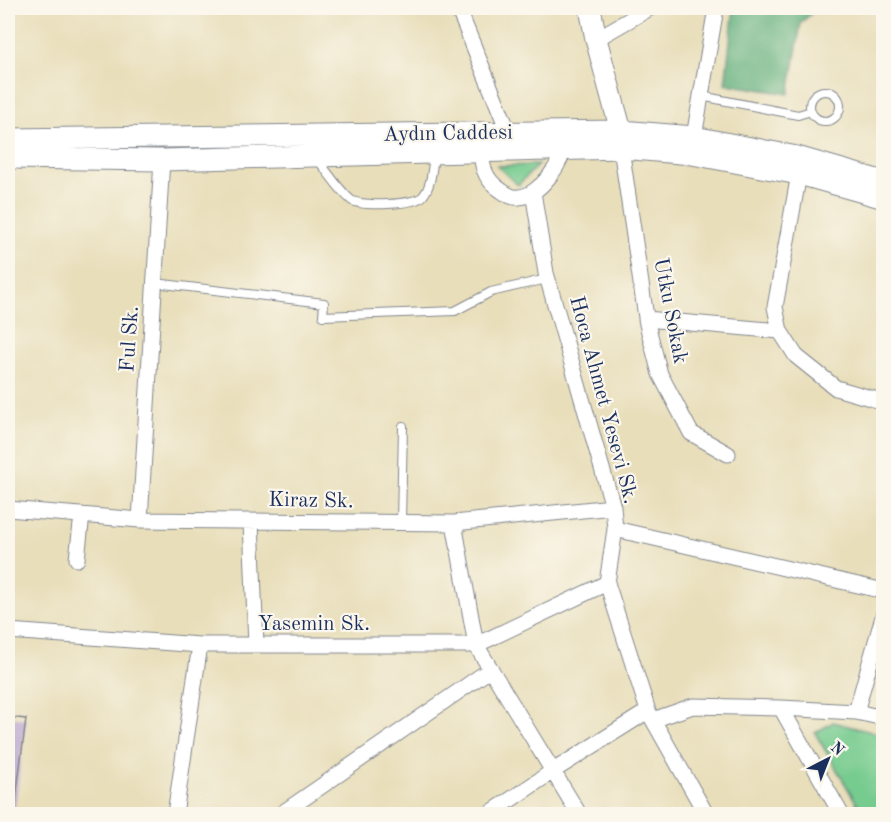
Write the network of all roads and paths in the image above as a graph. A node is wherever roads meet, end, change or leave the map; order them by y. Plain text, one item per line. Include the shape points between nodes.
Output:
1 (458, 8) edge
2 (590, 8) edge
3 (650, 8) edge
4 (716, 8) edge
5 (596, 39) junction
6 (701, 96) junction
7 (811, 111) dead end
8 (509, 133) junction
9 (694, 136) junction
10 (8, 139) edge
11 (564, 140) junction
12 (621, 140) junction
13 (481, 142) junction
14 (435, 152) junction
15 (315, 156) junction
16 (8, 158) edge
17 (162, 160) junction
18 (799, 174) junction
19 (884, 182) edge
20 (533, 192) junction
21 (884, 198) edge
22 (548, 279) junction
23 (155, 283) junction
24 (646, 319) junction
25 (780, 331) junction
26 (884, 402) edge
27 (403, 426) dead end
28 (728, 454) dead end
29 (613, 507) junction
30 (8, 509) edge
31 (81, 515) junction
32 (140, 520) junction
33 (251, 521) junction
34 (401, 523) junction
35 (454, 523) junction
36 (615, 528) junction
37 (77, 559) dead end
38 (607, 583) junction
39 (884, 591) edge
40 (884, 613) edge
41 (8, 631) edge
42 (200, 645) junction
43 (256, 645) junction
44 (476, 645) junction
45 (491, 669) junction
46 (781, 708) junction
47 (856, 712) junction
48 (650, 716) junction
49 (884, 718) edge
50 (553, 771) junction
51 (175, 814) edge
52 (281, 814) edge
53 (489, 814) edge
54 (579, 814) edge
55 (706, 814) edge
56 (841, 814) edge

1 - 8 street
2 - 5 main road
3 - 5 street
4 - 6 street
5 - 12 main road
6 - 7 lane via 798,115
6 - 9 street
8 - 11 main road, Aydın Caddesi
8 - 13 main road, Aydın Caddesi
9 - 12 main road, Aydın Caddesi
9 - 19 main road, Aydın Caddesi via 797,157
10 - 13 main road, Aydın Caddesi
11 - 12 main road, Aydın Caddesi
11 - 13 main road, Aydın Caddesi
11 - 20 street via 554,172
12 - 18 main road, Aydın Caddesi
12 - 24 street, Utku Sokak
13 - 14 main road, Aydın Caddesi
13 - 20 street via 482,168 495,187 519,198
14 - 15 main road, Aydın Caddesi
14 - 15 lane via 430,182 423,196 414,202 360,204 352,201
15 - 17 main road, Aydın Caddesi
16 - 17 main road, Aydın Caddesi
17 - 23 street, Ful Sk.
18 - 21 main road, Aydın Caddesi
18 - 25 street via 775,308
20 - 22 street, Hoca Ahmet Yesevi Sk.
22 - 23 lane via 491,292 455,311 323,316 324,303
22 - 29 street, Hoca Ahmet Yesevi Sk.
23 - 32 street, Ful Sk.
24 - 25 street
24 - 28 street, Utku Sokak via 660,374 691,433
25 - 26 street via 796,356 836,388
27 - 34 lane
29 - 35 street, Kiraz Sk.
29 - 36 street, Hoca Ahmet Yesevi Sk.
30 - 31 street, Kiraz Sk.
31 - 32 street, Kiraz Sk.
31 - 37 street
32 - 33 street, Kiraz Sk.
33 - 34 street, Kiraz Sk.
33 - 43 street
34 - 35 street, Kiraz Sk.
35 - 44 street
36 - 38 street, Hoca Ahmet Yesevi Sk.
36 - 39 street
38 - 44 street, Yasemin Sk.
38 - 48 street, Hoca Ahmet Yesevi Sk.
40 - 47 street
41 - 42 street, Yasemin Sk.
42 - 43 street, Yasemin Sk.
42 - 51 street
43 - 44 street, Yasemin Sk.
44 - 45 street
45 - 50 street
45 - 52 street
46 - 47 street
46 - 48 street via 693,706
46 - 56 street
47 - 49 street
48 - 50 street
48 - 55 street, Hoca Ahmet Yesevi Sk.
50 - 53 street
50 - 54 street

